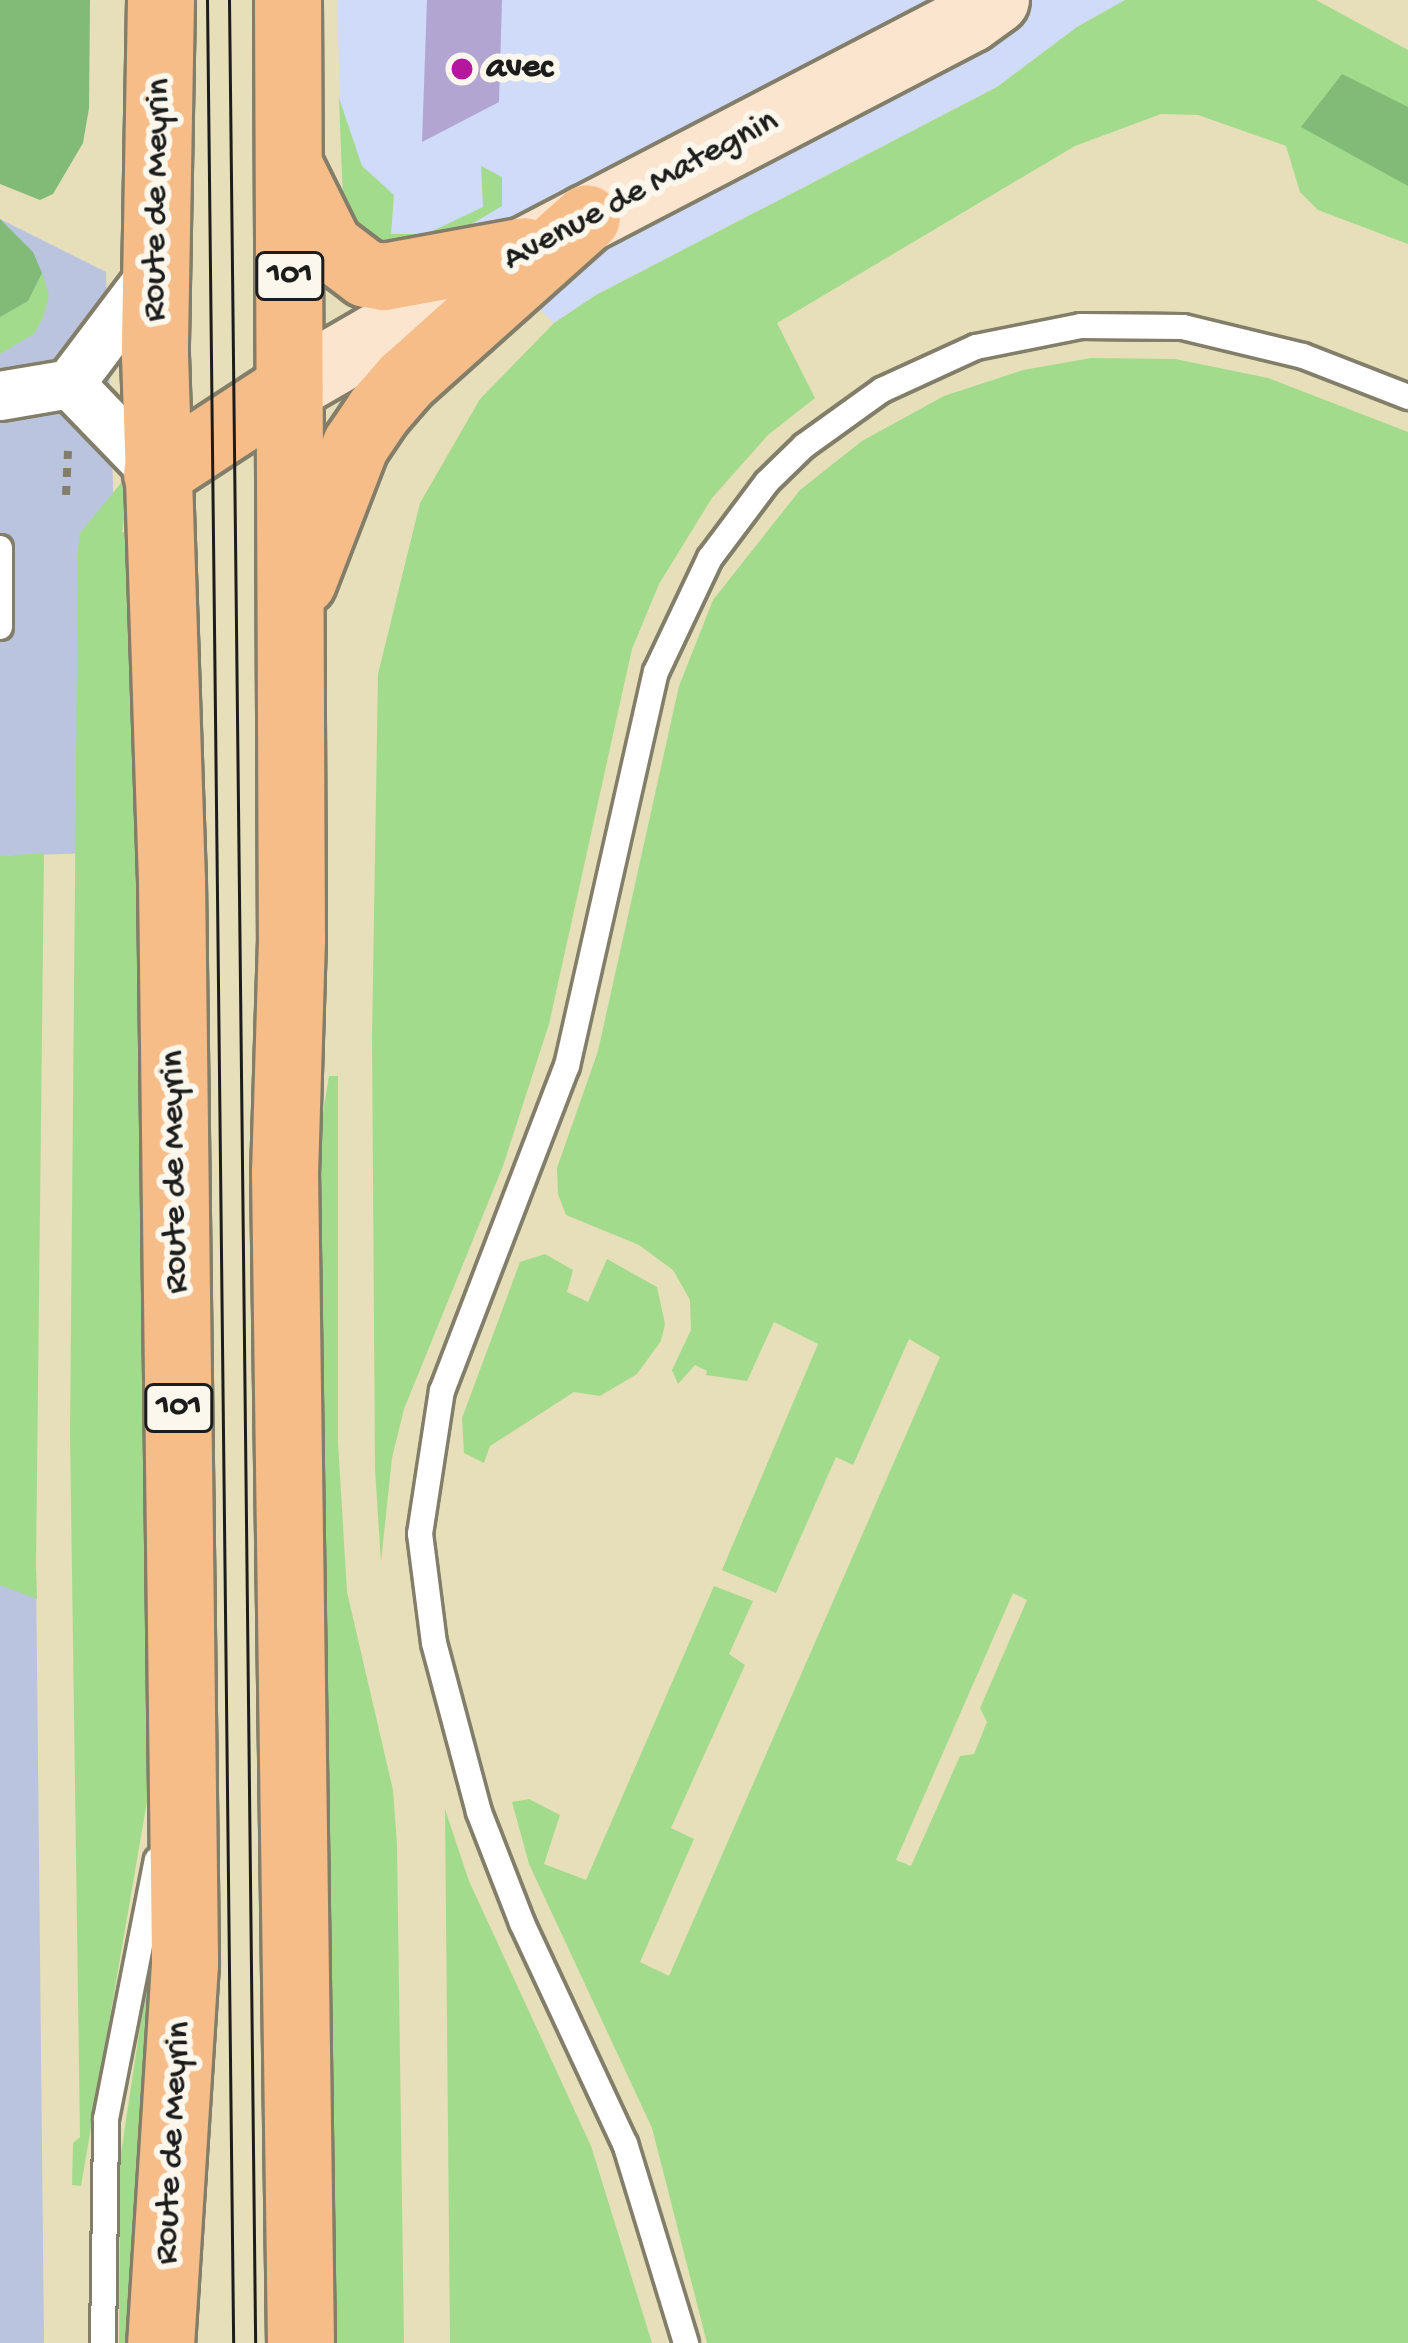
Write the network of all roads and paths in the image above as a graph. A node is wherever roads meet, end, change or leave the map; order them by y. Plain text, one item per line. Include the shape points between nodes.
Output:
1 (161, 0) edge
2 (288, 0) edge
3 (996, 0) edge
4 (290, 164) junction
5 (586, 218) junction
6 (525, 251) junction
7 (154, 271) junction
8 (70, 384) junction
9 (289, 388) junction
10 (0, 396) edge
11 (1408, 397) edge
12 (157, 474) junction
13 (0, 548) edge
14 (290, 613) junction
15 (0, 627) edge
16 (183, 1741) junction
17 (103, 2343) edge
18 (161, 2343) edge
19 (301, 2343) edge
20 (686, 2343) edge

1 - 7 main road, Route de Meyrin / 101
2 - 4 main road, 101
3 - 5 main road, Avenue de Mategnin
4 - 6 main road via 329,246 366,274
4 - 9 main road, 101
5 - 6 main road, Avenue de Mategnin
5 - 14 main road via 379,411 356,445
6 - 9 main road, Avenue de Mategnin
7 - 8 street
7 - 12 main road, Route de Meyrin / 101
8 - 10 street
8 - 12 street
9 - 12 main road
9 - 14 main road, 101
11 - 20 lane via 1303,356 1183,327 1081,326 976,347 883,390 767,482 710,558 656,672 567,1066 442,1391 420,1534 434,1643 479,1812 625,2144
12 - 16 main road, Route de Meyrin / 101 via 172,880
13 - 15 lane
14 - 19 main road, 101 via 286,1171
16 - 17 lane via 106,2120
16 - 18 main road, Route de Meyrin / 101 via 184,1964

